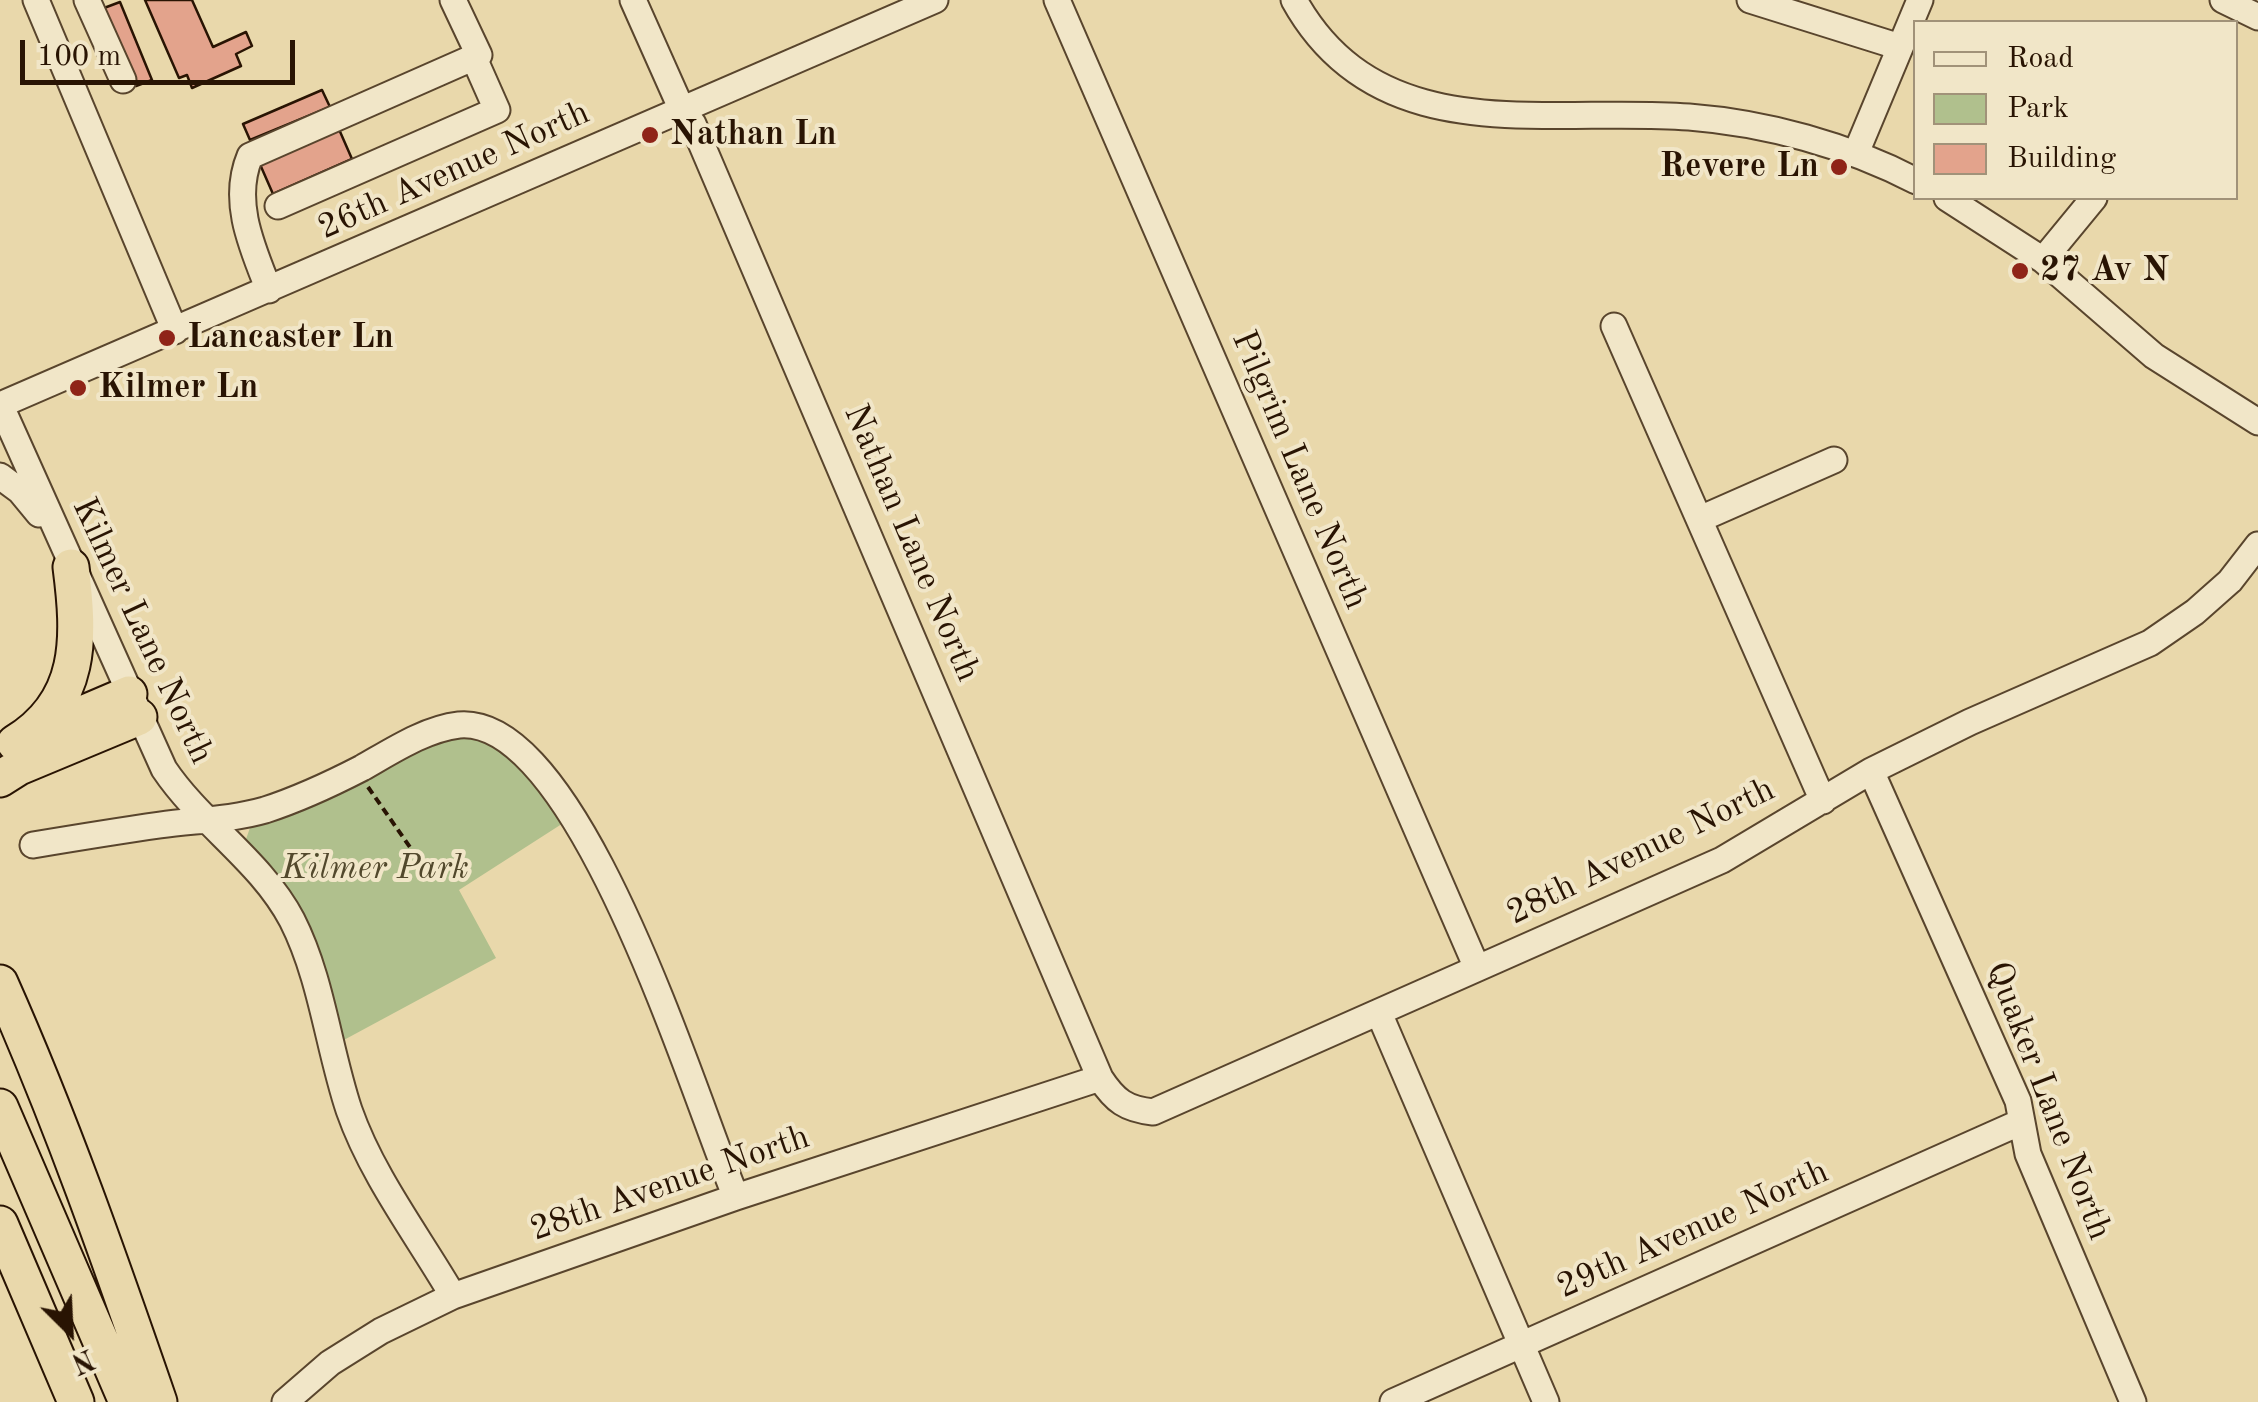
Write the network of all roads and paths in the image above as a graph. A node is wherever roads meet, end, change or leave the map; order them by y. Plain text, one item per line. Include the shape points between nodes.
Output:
1 (36, 0) edge
2 (87, 0) edge
3 (454, 0) edge
4 (633, 0) edge
5 (935, 0) edge
6 (1057, 0) edge
7 (1294, 0) edge
8 (1750, 0) edge
9 (1920, 0) edge
10 (2223, 0) edge
11 (2258, 17) edge
12 (1900, 47) junction
13 (474, 58) junction
14 (123, 80) dead end
15 (682, 110) junction
16 (1856, 154) junction
17 (1913, 180) edge
18 (1950, 200) edge
19 (2092, 200) edge
20 (278, 206) dead end
21 (2042, 260) junction
22 (269, 290) junction
23 (1614, 326) dead end
24 (174, 331) junction
25 (0, 404) edge
26 (2258, 422) edge
27 (1834, 460) dead end
28 (0, 476) edge
29 (1700, 519) junction
30 (2258, 545) edge
31 (64, 551) junction
32 (134, 706) junction
33 (7, 746) edge
34 (359, 770) junction
35 (1871, 772) junction
36 (0, 779) edge
37 (1823, 800) junction
38 (205, 822) junction
39 (33, 845) dead end
40 (412, 850) dead end
41 (1478, 968) junction
42 (0, 983) edge
43 (1379, 1013) junction
44 (1100, 1078) junction
45 (0, 1107) edge
46 (1128, 1109) joint
47 (2022, 1122) junction
48 (736, 1197) junction
49 (0, 1224) edge
50 (0, 1259) edge
51 (453, 1296) junction
52 (1522, 1345) junction
53 (75, 1402) edge
54 (128, 1402) edge
55 (159, 1402) edge
56 (285, 1402) edge
57 (1393, 1402) edge
58 (1546, 1402) edge
59 (2134, 1402) edge

1 - 24 street
2 - 14 street
3 - 13 street via 479,55
4 - 15 street, Nathan Lane North
5 - 15 street, 26th Avenue North
6 - 41 street, Pilgrim Lane North
7 - 16 street via 1343,60 1428,104 1494,116 1689,116
8 - 12 street
9 - 12 street
10 - 11 street
12 - 16 street
13 - 20 street via 498,110
13 - 22 street via 250,156 240,195
15 - 22 street, 26th Avenue North
15 - 44 street, Nathan Lane North
16 - 17 street
18 - 21 street
19 - 21 street
21 - 26 street via 2154,356
22 - 24 street, 26th Avenue North
23 - 29 street
24 - 25 street, 26th Avenue North
25 - 31 street, Kilmer Lane North
27 - 29 street
28 - 31 street via 20,491
29 - 37 street
30 - 35 street, 28th Avenue North via 2195,612 2150,643
31 - 32 street, Kilmer Lane North
31 - 33 highway via 77,646 72,668 42,722
32 - 33 highway
32 - 36 highway
32 - 38 street, Kilmer Lane North via 164,769
34 - 38 street via 264,810
34 - 40 path
34 - 48 street via 448,728 478,726 530,758 573,816 614,890
35 - 37 street, 28th Avenue North
35 - 47 street, Quaker Lane North
37 - 41 street, 28th Avenue North via 1722,860
38 - 39 street
38 - 51 street, Kilmer Lane North via 268,884 290,916 310,962 359,1135
41 - 43 street, 28th Avenue North
42 - 55 highway via 86,1188
43 - 46 street, 28th Avenue North via 1153,1112
43 - 52 street
44 - 46 street, Nathan Lane North
44 - 48 street, 28th Avenue North
45 - 54 highway
47 - 52 street, 29th Avenue North
47 - 59 street, Quaker Lane North via 2028,1154
48 - 51 street, 28th Avenue North
49 - 53 highway
50 - 53 highway
51 - 56 street, 28th Avenue North via 330,1363
52 - 57 street, 29th Avenue North
52 - 58 street

